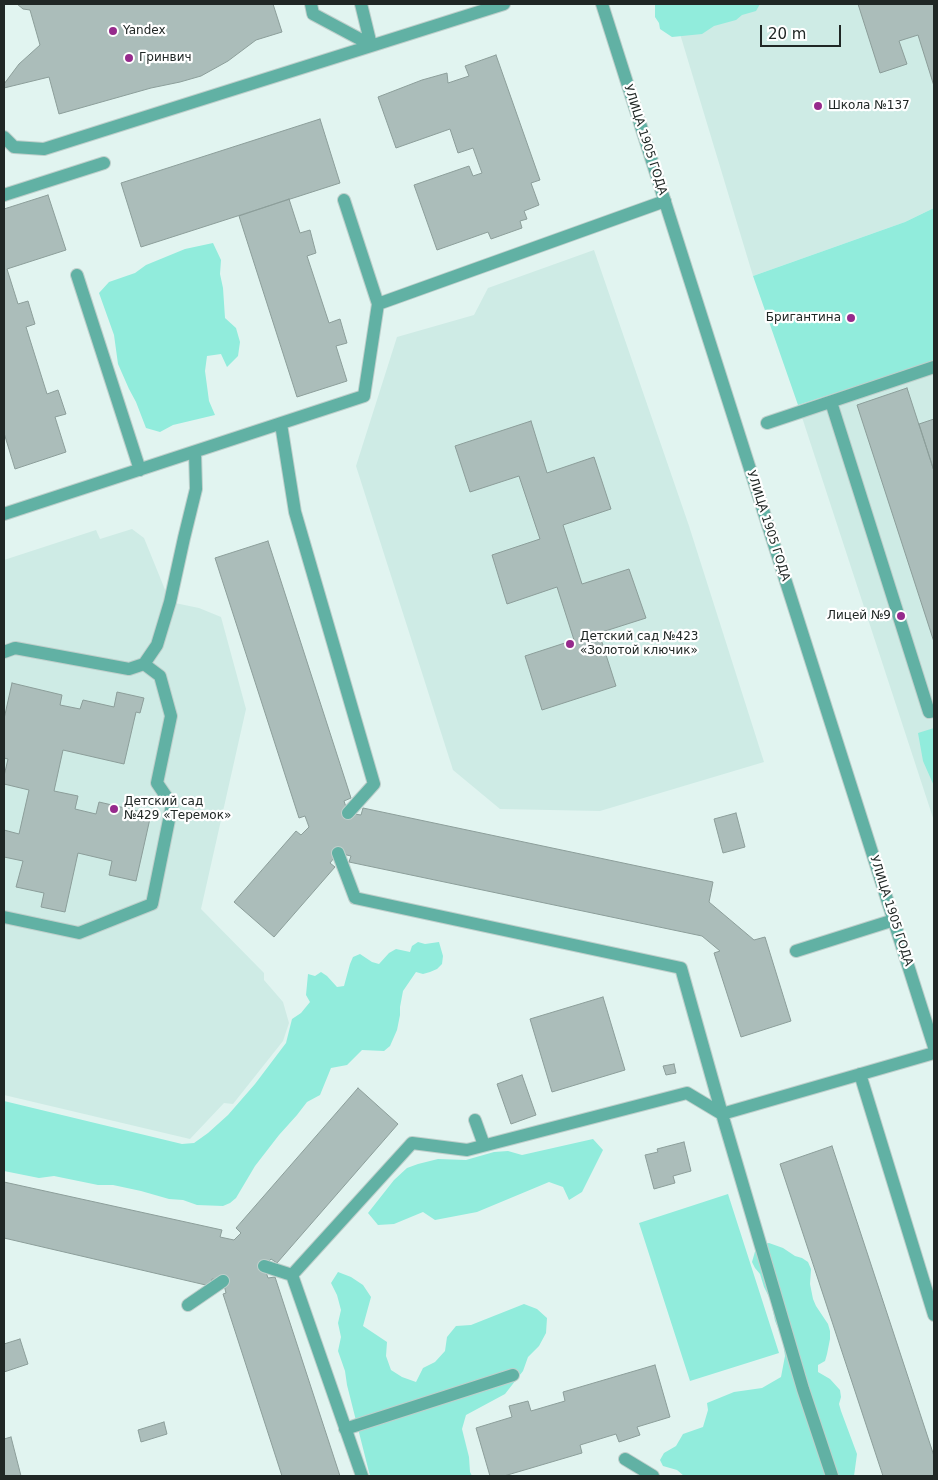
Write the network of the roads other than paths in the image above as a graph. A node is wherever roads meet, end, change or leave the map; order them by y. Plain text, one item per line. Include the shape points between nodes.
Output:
1 (311, 4) edge
2 (361, 4) edge
3 (504, 4) edge
4 (602, 4) edge
5 (371, 45) junction
6 (4, 137) edge
7 (104, 164) dead end
8 (4, 195) edge
9 (344, 200) dead end
10 (665, 201) junction
11 (77, 275) dead end
12 (378, 304) junction
13 (934, 367) edge
14 (831, 402) junction
15 (766, 423) dead end
16 (281, 424) junction
17 (195, 452) junction
18 (140, 470) junction
19 (4, 514) edge
20 (4, 652) edge
21 (144, 664) junction
22 (934, 711) edge
23 (348, 813) dead end
24 (338, 853) dead end
25 (4, 917) edge
26 (894, 920) junction
27 (796, 951) dead end
28 (930, 1018) edge
29 (934, 1047) edge
30 (934, 1054) edge
31 (860, 1074) junction
32 (722, 1114) junction
33 (476, 1120) dead end
34 (484, 1145) junction
35 (264, 1266) dead end
36 (292, 1275) junction
37 (223, 1281) dead end
38 (188, 1305) dead end
39 (934, 1315) edge
40 (513, 1375) dead end
41 (344, 1428) junction
42 (625, 1459) dead end
43 (362, 1476) edge
44 (654, 1476) edge
45 (832, 1476) edge

1 - 5 street via 313,14
2 - 5 street
3 - 5 street
4 - 10 street, УЛИЦА 1905 ГОДА
5 - 6 street via 44,149 14,147
7 - 8 street
9 - 12 street
10 - 12 street
10 - 26 street, УЛИЦА 1905 ГОДА
11 - 18 street
12 - 16 street via 364,396
13 - 14 street
14 - 15 street
14 - 22 street via 929,712
16 - 17 street
16 - 23 street via 295,512 374,784
17 - 18 street
17 - 21 street via 196,489 170,602 157,644
18 - 19 street
20 - 21 street via 15,648 129,669
21 - 25 street via 160,676 171,716 157,783 172,805 152,904 79,933
24 - 32 street via 355,898 681,968
26 - 27 street
26 - 28 street, УЛИЦА 1905 ГОДА
28 - 29 street, УЛИЦА 1905 ГОДА
30 - 31 street
31 - 32 street
31 - 39 street
32 - 34 street via 687,1093
32 - 45 street
33 - 34 street
34 - 36 street via 467,1150 412,1143
35 - 36 street
36 - 41 street
37 - 38 street
40 - 41 street
41 - 43 street
42 - 44 street

